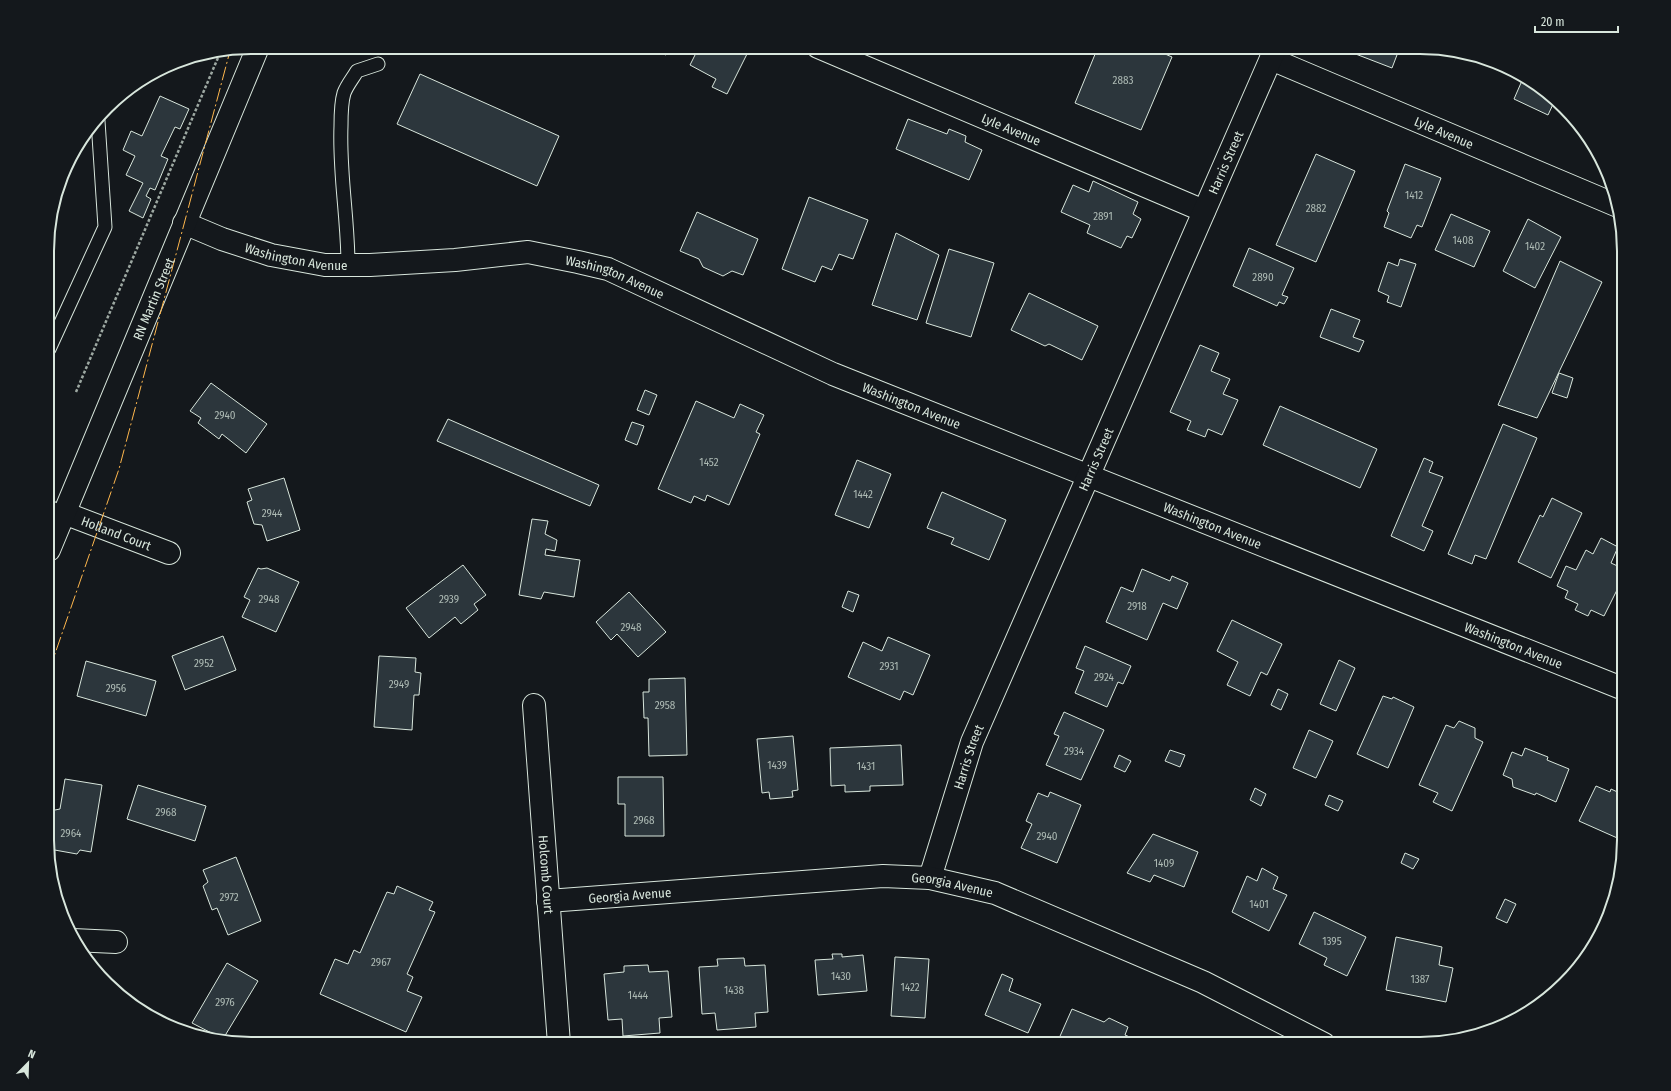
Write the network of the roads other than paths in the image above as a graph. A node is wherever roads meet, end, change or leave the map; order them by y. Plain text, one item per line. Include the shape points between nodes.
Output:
1 (255, 54) edge
2 (834, 54) edge
3 (1274, 54) edge
4 (1276, 54) edge
5 (378, 64) dead end
6 (98, 127) edge
7 (1611, 203) edge
8 (1204, 211) junction
9 (184, 223) junction
10 (348, 265) junction
11 (54, 338) edge
12 (1088, 475) junction
13 (56, 510) edge
14 (54, 521) edge
15 (169, 553) dead end
16 (1617, 686) edge
17 (534, 705) dead end
18 (930, 878) junction
19 (548, 901) junction
20 (81, 940) edge
21 (116, 942) dead end
22 (558, 1037) edge
23 (1310, 1037) edge

1 - 9 street, RN Martin Street
2 - 8 street, Lyle Avenue
3 - 8 street, Harris Street
4 - 7 street, Lyle Avenue
5 - 10 lane via 357,71 344,93 341,112 342,189 348,234
6 - 11 lane via 105,227
8 - 12 street, Harris Street
9 - 10 street, Washington Avenue via 271,255 324,265
9 - 13 street, RN Martin Street
10 - 12 street, Washington Avenue via 455,260 528,252 608,269 833,374
12 - 16 street, Washington Avenue
12 - 18 street, Harris Street via 972,742
13 - 14 street, RN Martin Street
13 - 15 street, Holland Court
17 - 19 street, Holcomb Court
18 - 19 street, Georgia Avenue via 883,876
18 - 23 street, Georgia Avenue via 995,893 1203,982
19 - 22 street, Holcomb Court
20 - 21 street

